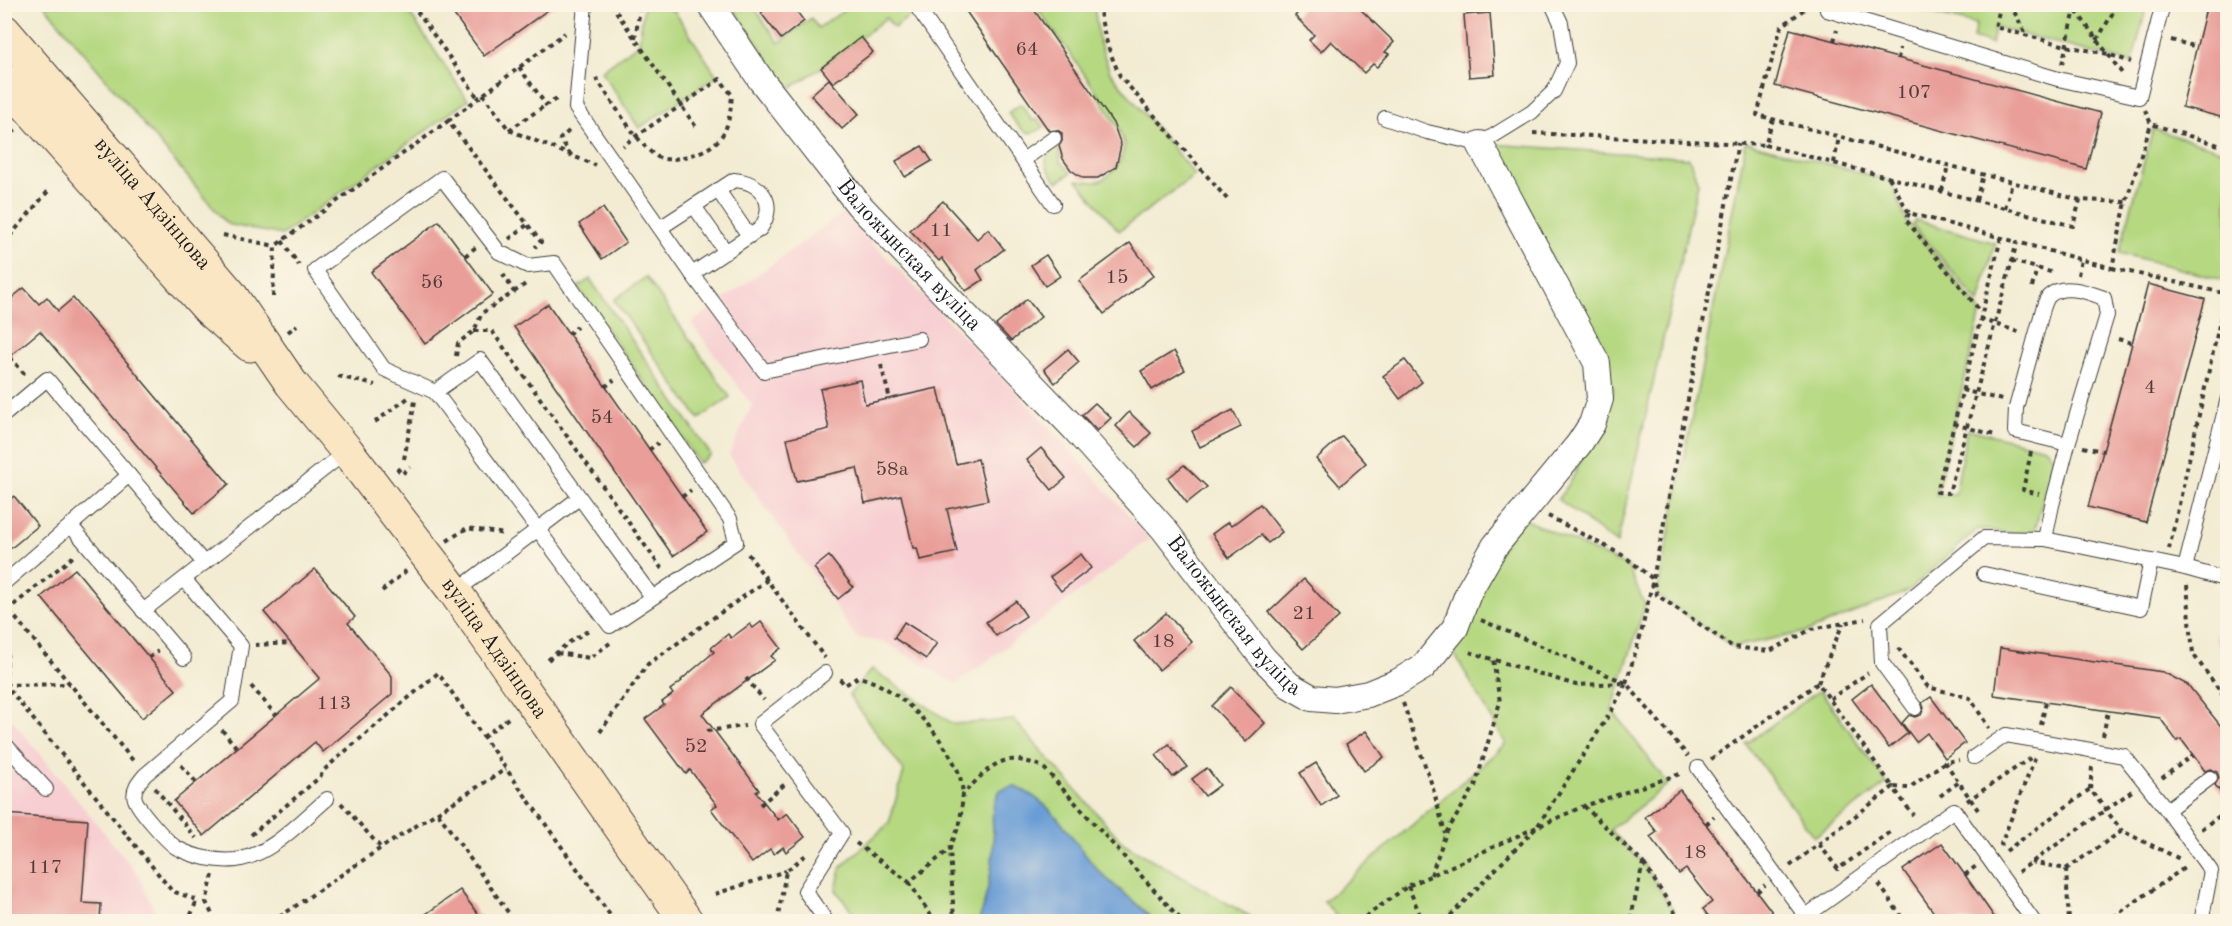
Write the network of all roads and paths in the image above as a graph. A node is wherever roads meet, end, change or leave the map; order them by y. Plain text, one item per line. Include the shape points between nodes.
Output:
1 (412, 4) edge
2 (585, 4) edge
3 (611, 4) edge
4 (641, 4) edge
5 (710, 4) edge
6 (915, 4) edge
7 (1099, 4) edge
8 (1552, 4) edge
9 (1811, 4) edge
10 (2001, 4) edge
11 (2010, 4) edge
12 (2083, 4) edge
13 (2118, 4) edge
14 (2163, 4) edge
15 (1828, 6) edge
16 (570, 29) dead end
17 (4, 31) edge
18 (2027, 36) junction
19 (2155, 36) junction
20 (635, 39) junction
21 (2097, 40) dead end
22 (2066, 46) junction
23 (2197, 47) dead end
24 (2108, 54) dead end
25 (519, 67) junction
26 (591, 71) dead end
27 (2058, 79) junction
28 (4, 80) edge
29 (561, 96) dead end
30 (478, 98) junction
31 (546, 105) junction
32 (681, 105) junction
33 (1385, 118) dead end
34 (1773, 119) junction
35 (448, 121) dead end
36 (576, 124) dead end
37 (696, 127) dead end
38 (509, 130) dead end
39 (1538, 132) dead end
40 (636, 136) junction
41 (1839, 136) junction
42 (617, 138) dead end
43 (1054, 138) dead end
44 (1480, 144) junction
45 (1738, 144) junction
46 (1766, 145) junction
47 (572, 156) dead end
48 (1023, 160) junction
49 (1834, 163) junction
50 (1948, 165) junction
51 (1983, 175) junction
52 (1889, 177) junction
53 (2012, 183) junction
54 (50, 189) dead end
55 (718, 190) junction
56 (1942, 191) junction
57 (1227, 199) dead end
58 (1976, 200) junction
59 (2080, 200) junction
60 (2126, 201) dead end
61 (1053, 204) dead end
62 (694, 206) junction
63 (2005, 208) junction
64 (1909, 213) junction
65 (660, 228) junction
66 (223, 235) dead end
67 (749, 236) junction
68 (2001, 238) junction
69 (2017, 242) dead end
70 (4, 243) edge
71 (482, 243) dead end
72 (275, 246) dead end
73 (726, 252) junction
74 (465, 256) dead end
75 (2081, 260) dead end
76 (2012, 261) dead end
77 (2112, 268) dead end
78 (501, 272) dead end
79 (692, 274) junction
80 (2057, 274) dead end
81 (531, 279) dead end
82 (2077, 279) dead end
83 (514, 292) junction
84 (2227, 294) edge
85 (1981, 312) junction
86 (1980, 320) junction
87 (297, 325) dead end
88 (474, 332) junction
89 (2021, 332) dead end
90 (287, 333) dead end
91 (919, 339) dead end
92 (877, 349) junction
93 (10, 357) dead end
94 (455, 364) dead end
95 (338, 376) dead end
96 (291, 383) junction
97 (382, 386) dead end
98 (36, 388) junction
99 (1962, 390) junction
100 (435, 392) junction
101 (410, 397) dead end
102 (2228, 398) edge
103 (890, 399) dead end
104 (2004, 400) dead end
105 (425, 404) dead end
106 (4, 415) edge
107 (375, 422) dead end
108 (1954, 424) junction
109 (1995, 435) dead end
110 (2068, 444) junction
111 (347, 451) junction
112 (404, 459) dead end
113 (410, 467) dead end
114 (402, 474) dead end
115 (129, 475) junction
116 (1949, 493) dead end
117 (579, 498) junction
118 (1529, 506) junction
119 (71, 526) junction
120 (539, 529) junction
121 (460, 532) dead end
122 (2046, 538) junction
123 (502, 540) dead end
124 (88, 544) junction
125 (2151, 561) junction
126 (204, 563) junction
127 (2185, 568) junction
128 (665, 574) dead end
129 (1984, 574) dead end
130 (184, 579) junction
131 (1653, 579) junction
132 (2228, 580) edge
133 (4, 583) edge
134 (455, 592) junction
135 (652, 597) junction
136 (4, 604) edge
137 (9, 609) junction
138 (143, 611) junction
139 (1461, 611) junction
140 (1844, 622) junction
141 (1880, 624) junction
142 (589, 630) dead end
143 (291, 644) dead end
144 (241, 646) junction
145 (184, 658) dead end
146 (1493, 659) junction
147 (548, 660) dead end
148 (1882, 663) junction
149 (1423, 667) junction
150 (237, 670) junction
151 (830, 670) junction
152 (746, 678) dead end
153 (1398, 681) junction
154 (1626, 683) junction
155 (1818, 683) junction
156 (70, 684) junction
157 (5, 685) edge
158 (1830, 699) junction
159 (532, 700) junction
160 (2046, 702) dead end
161 (2228, 702) edge
162 (1915, 708) dead end
163 (2109, 711) dead end
164 (774, 713) junction
165 (276, 715) dead end
166 (760, 724) junction
167 (707, 731) dead end
168 (600, 732) dead end
169 (483, 737) junction
170 (1998, 741) junction
171 (2037, 741) junction
172 (4, 743) edge
173 (2193, 755) dead end
174 (1974, 757) joint
175 (2100, 758) junction
176 (1945, 762) junction
177 (1698, 768) junction
178 (506, 769) junction
179 (797, 774) junction
180 (145, 775) junction
181 (2210, 778) dead end
182 (1959, 782) junction
183 (2128, 784) dead end
184 (1893, 787) junction
185 (2143, 787) junction
186 (46, 789) dead end
187 (2090, 789) junction
188 (963, 794) junction
189 (327, 798) dead end
190 (1971, 799) junction
191 (1932, 802) dead end
192 (760, 805) dead end
193 (1584, 806) junction
194 (1922, 809) dead end
195 (1954, 810) junction
196 (2106, 810) junction
197 (2167, 810) junction
198 (2228, 810) edge
199 (350, 813) dead end
200 (438, 813) junction
201 (1913, 815) junction
202 (1983, 817) dead end
203 (1904, 822) dead end
204 (1537, 827) junction
205 (1894, 829) dead end
206 (2122, 831) junction
207 (842, 833) junction
208 (1446, 833) junction
209 (1995, 835) dead end
210 (248, 838) dead end
211 (2188, 839) junction
212 (200, 841) dead end
213 (1819, 844) junction
214 (2001, 844) junction
215 (381, 848) junction
216 (950, 848) junction
217 (809, 852) dead end
218 (2182, 855) dead end
219 (2031, 862) junction
220 (1643, 863) junction
221 (2189, 864) junction
222 (2066, 869) junction
223 (786, 871) junction
224 (1870, 871) junction
225 (2019, 871) junction
226 (213, 873) dead end
227 (1431, 876) junction
228 (1777, 876) junction
229 (2025, 879) dead end
230 (2004, 881) junction
231 (909, 882) junction
232 (1408, 886) junction
233 (715, 894) dead end
234 (197, 900) junction
235 (206, 902) junction
236 (511, 916) junction
237 (1808, 919) edge
238 (188, 921) edge
239 (216, 921) edge
240 (272, 921) edge
241 (505, 921) edge
242 (515, 921) edge
243 (615, 921) edge
244 (687, 921) edge
245 (777, 921) edge
246 (827, 921) edge
247 (935, 921) edge
248 (954, 921) edge
249 (1183, 921) edge
250 (1358, 921) edge
251 (1423, 921) edge
252 (1444, 921) edge
253 (1630, 921) edge
254 (1681, 921) edge
255 (1905, 921) edge
256 (2034, 921) edge
257 (2069, 921) edge
258 (2106, 921) edge
259 (2201, 921) edge

1 - 30 path
2 - 65 lane via 576,108
3 - 20 path
4 - 20 path
5 - 153 street, Валожынская вуліца via 761,80 859,205 1075,429 1163,528 1288,685 1312,698 1335,699 1368,694
6 - 48 lane
7 - 57 path via 1102,32 1120,76
8 - 44 lane via 1561,23 1567,63 1554,91 1532,112
9 - 34 path via 1781,27 1757,115
10 - 18 path via 1995,27
11 - 18 path
12 - 22 path via 2075,10
13 - 21 path
14 - 19 lane
15 - 27 lane
16 - 25 path
17 - 96 main road, вуліца Адзінцова via 230,294
18 - 22 path
19 - 23 path
19 - 27 lane via 2139,97
20 - 32 path
22 - 24 path
22 - 27 path
25 - 30 path
25 - 31 path
26 - 40 path
28 - 96 main road, вуліца Адзінцова via 208,308
29 - 31 path
30 - 35 path
31 - 38 path
32 - 37 path
32 - 40 path
32 - 40 path via 720,79 732,95 730,122 713,147 677,159 659,158
33 - 44 lane
34 - 41 path
34 - 46 path
36 - 47 path via 560,139
39 - 45 path
40 - 42 path via 623,146
41 - 49 path
41 - 50 path
43 - 48 lane
44 - 118 street, Валожынская вуліца via 1597,363 1600,399 1592,424
45 - 46 path
45 - 131 path
46 - 49 path
48 - 61 lane
49 - 52 path
50 - 51 path
50 - 56 path
51 - 53 path
51 - 58 path
52 - 56 path
52 - 64 path
53 - 59 path
53 - 63 path
54 - 70 path
55 - 62 lane
55 - 67 lane
55 - 67 lane via 734,180 745,181 763,194 767,218
56 - 58 path
58 - 63 path
59 - 60 path
59 - 63 path via 2073,226
62 - 65 lane
62 - 73 lane
64 - 68 path
64 - 85 path via 1906,220
65 - 79 lane
66 - 72 path
67 - 73 lane
68 - 69 path
68 - 85 path
71 - 74 path
73 - 79 lane
75 - 82 path
76 - 80 path
77 - 84 path
78 - 83 path
79 - 92 lane via 764,371
81 - 83 path
83 - 88 path via 483,313
84 - 127 path via 2168,551
85 - 86 path
86 - 89 path
86 - 99 path
87 - 90 path
88 - 94 path via 458,343
88 - 128 path via 492,331
91 - 92 lane
92 - 103 path
93 - 98 path
95 - 97 path
96 - 111 main road, вуліца Адзінцова
98 - 106 lane
98 - 115 lane via 47,379
99 - 104 path
99 - 108 path
100 - 117 lane via 480,360
100 - 120 lane
100 - 135 lane via 384,369 315,270 442,178 499,252 528,266 554,263 730,519 736,542
101 - 107 path
102 - 127 lane
105 - 112 path via 416,399
108 - 109 path
108 - 116 path via 1937,492
110 - 110 lane via 2015,431 2016,408 2049,297 2058,291 2083,290 2104,298 2107,315
110 - 122 lane
111 - 126 lane
111 - 134 main road, вуліца Адзінцова
113 - 114 path
115 - 119 lane
115 - 126 lane
117 - 120 lane
117 - 135 lane
118 - 131 path via 1624,556
118 - 139 street, Валожынская вуліца via 1495,546
119 - 124 lane
119 - 133 lane
120 - 134 lane
120 - 135 lane via 610,626
121 - 123 path via 467,528 510,534
122 - 125 lane
122 - 141 lane via 1984,538
124 - 137 path
124 - 138 lane
125 - 127 lane
125 - 129 lane via 2141,608
126 - 130 lane
127 - 132 lane
127 - 161 path via 2193,654
130 - 138 lane
130 - 144 lane
131 - 140 path via 1657,595 1733,647 1770,651 1812,629
131 - 154 path
134 - 159 main road, вуліца Адзінцова
136 - 137 path
137 - 156 path
137 - 157 path
138 - 145 lane
139 - 149 street, Валожынская вуліца via 1455,628
139 - 154 path
140 - 141 path via 1863,618
140 - 155 path
141 - 148 lane
141 - 170 path via 1928,687 1970,698
142 - 147 path
143 - 144 path
144 - 150 lane
146 - 149 path via 1467,651
146 - 154 path via 1576,685
146 - 208 path via 1500,702 1475,786
148 - 158 path
148 - 162 lane
149 - 153 street, Валожынская вуліца
150 - 165 path
150 - 180 lane via 232,701
151 - 164 lane
151 - 168 path via 767,580 648,664
151 - 188 path via 845,685 858,677 894,693 932,729 960,773
152 - 164 path
153 - 208 path
154 - 177 path
154 - 204 path
155 - 158 path
155 - 177 path
156 - 157 path
156 - 180 path
157 - 234 path via 172,891
158 - 184 path
159 - 169 path
159 - 244 main road, вуліца Адзінцова
160 - 171 path
163 - 175 path
164 - 166 lane
166 - 167 path
166 - 179 lane
169 - 178 path
169 - 210 path via 438,673
170 - 171 lane via 2006,735
170 - 174 lane
171 - 175 lane
172 - 186 lane
173 - 185 path
174 - 176 path
175 - 185 lane via 2124,756
175 - 187 path via 2092,763
176 - 182 path
176 - 184 path via 1909,788
177 - 193 path
177 - 228 lane
178 - 200 path
178 - 243 path
179 - 192 path
179 - 207 lane
180 - 189 lane via 136,786 134,798 141,809 175,847 217,860 237,860 271,846
180 - 212 path
181 - 197 lane
182 - 190 path
182 - 191 path
183 - 185 path
184 - 201 path
184 - 213 path
185 - 196 path
185 - 197 lane
187 - 196 path
187 - 214 path via 2006,851
188 - 216 path via 960,823
188 - 249 path via 1003,760 1024,759 1044,767
190 - 195 path
190 - 202 path
190 - 214 path via 2036,754
193 - 204 path
193 - 220 path
194 - 201 path
195 - 224 lane
195 - 230 lane
196 - 206 path
196 - 219 path
197 - 211 lane
198 - 211 path
199 - 215 path
200 - 215 path
200 - 236 path
201 - 203 path
204 - 227 path
204 - 252 path
205 - 213 path via 1838,869
206 - 221 path
206 - 222 path
207 - 231 path
207 - 246 lane via 805,891
208 - 227 path
209 - 214 path
211 - 259 lane via 2211,871
213 - 228 path
215 - 240 path
216 - 231 path
216 - 248 path
217 - 223 path
218 - 221 path
219 - 222 path
219 - 225 path
220 - 253 path
220 - 254 path
221 - 258 path
222 - 257 path
223 - 233 path
223 - 245 path
224 - 237 lane
224 - 255 path
225 - 229 path
225 - 230 path
226 - 235 path
227 - 232 path
228 - 237 lane
230 - 256 lane
231 - 247 path
232 - 250 path
232 - 251 path
234 - 235 path
234 - 238 path
235 - 239 path
236 - 241 path
236 - 242 path

